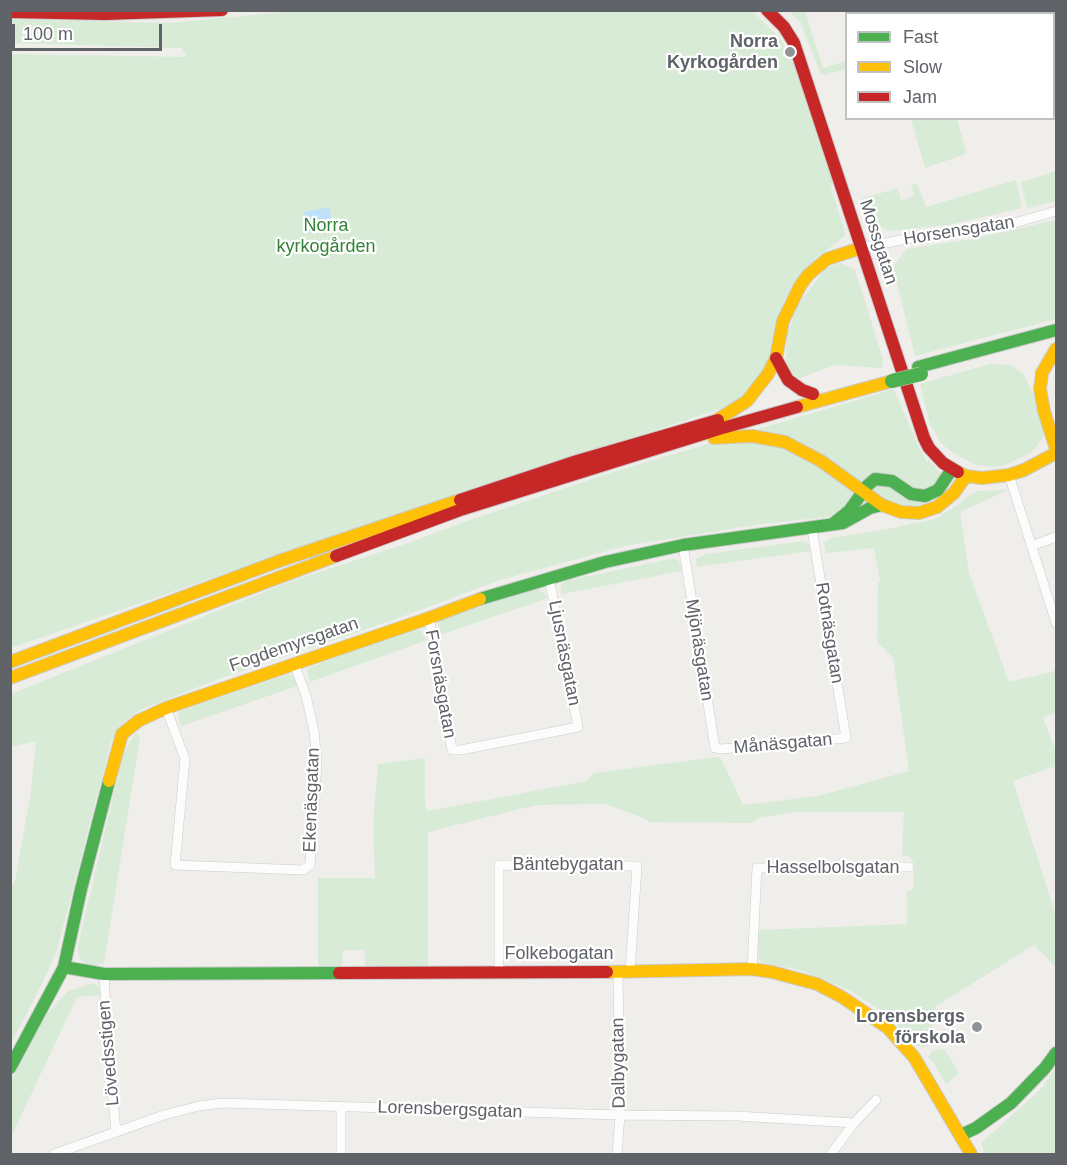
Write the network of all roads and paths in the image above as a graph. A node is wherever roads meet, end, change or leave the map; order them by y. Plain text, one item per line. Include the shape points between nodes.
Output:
1 (222, 10) edge
2 (767, 10) edge
3 (10, 12) edge
4 (1056, 211) edge
5 (861, 248) junction
6 (1056, 330) edge
7 (1056, 340) edge
8 (1056, 349) edge
9 (776, 358) junction
10 (919, 370) junction
11 (891, 378) junction
12 (813, 394) junction
13 (717, 420) junction
14 (681, 441) junction
15 (1056, 451) edge
16 (952, 469) junction
17 (1009, 475) junction
18 (966, 476) junction
19 (862, 492) junction
20 (882, 505) junction
21 (828, 526) junction
22 (812, 529) junction
23 (1056, 537) edge
24 (683, 545) junction
25 (1032, 546) junction
26 (549, 578) junction
27 (429, 618) junction
28 (1056, 623) edge
29 (10, 662) edge
30 (294, 663) junction
31 (10, 678) edge
32 (166, 708) junction
33 (846, 738) joint
34 (721, 749) joint
35 (452, 750) joint
36 (637, 866) joint
37 (909, 867) dead end
38 (64, 967) junction
39 (752, 969) junction
40 (499, 971) junction
41 (624, 972) junction
42 (104, 974) junction
43 (1056, 1053) edge
44 (10, 1068) edge
45 (876, 1100) dead end
46 (341, 1107) junction
47 (620, 1115) junction
48 (854, 1123) junction
49 (116, 1132) junction
50 (960, 1135) junction
51 (54, 1155) edge
52 (341, 1155) edge
53 (617, 1155) edge
54 (831, 1155) edge
55 (971, 1155) edge

1 - 3 street
2 - 5 street, Mossgatan via 794,43
4 - 5 street, Horsensgatan via 1011,224
5 - 9 street via 826,260 808,275 783,321
5 - 16 street, Mossgatan via 924,438 936,456
6 - 10 street
7 - 10 street
8 - 15 street via 1042,373 1040,389
9 - 12 street via 788,380
9 - 13 street via 747,401
10 - 11 street
11 - 12 street
11 - 14 street
12 - 13 street
13 - 29 street via 566,465 324,546
14 - 19 street via 752,436 785,442 820,460
14 - 31 street via 460,510
15 - 17 street
16 - 18 street, Mossgatan
16 - 19 street, Fogdemyrsgatan via 938,490 925,496 910,494 892,481 879,478
17 - 18 street
17 - 25 street
18 - 20 street via 949,498 929,510 910,513
19 - 20 street
19 - 21 street, Fogdemyrsgatan via 849,511
20 - 21 street, Fogdemyrsgatan
21 - 22 street, Fogdemyrsgatan
22 - 24 street, Fogdemyrsgatan
22 - 33 street, Rotnäsgatan
23 - 25 street
24 - 26 street, Fogdemyrsgatan
24 - 34 street, Mjönäsgatan via 713,740 715,748
25 - 28 street
26 - 27 street, Fogdemyrsgatan
26 - 35 street, Ljusnäsgatan via 578,727
27 - 30 street, Fogdemyrsgatan
27 - 35 street, Forsnäsgatan
30 - 32 street, Fogdemyrsgatan
30 - 32 street, Ekenäsgatan via 306,696 317,763 311,854 308,868 303,870 175,865 185,759
32 - 38 street, Fogdemyrsgatan via 138,721 123,734
33 - 34 street, Månäsgatan
36 - 40 street, Bäntebygatan via 499,865
36 - 41 street, Dalbygatan
37 - 39 street, Hasselbolsgatan via 757,868
38 - 42 street, Folkebogatan
38 - 44 street, Fogdemyrsgatan
39 - 41 street, Folkebogatan
39 - 50 street, Folkebogatan via 817,984 888,1028 914,1057
40 - 41 street, Folkebogatan
40 - 42 street, Folkebogatan
41 - 47 street, Dalbygatan
42 - 49 street, Lövedsstigen
43 - 50 street via 1011,1103
45 - 48 street
46 - 47 street, Lorensbergsgatan
46 - 49 street, Lorensbergsgatan via 222,1103 164,1115
46 - 52 street
47 - 48 street, Lorensbergsgatan
47 - 53 street, Dalbygatan
48 - 54 street
49 - 51 street, Lorensbergsgatan
50 - 55 street, Folkebogatan

